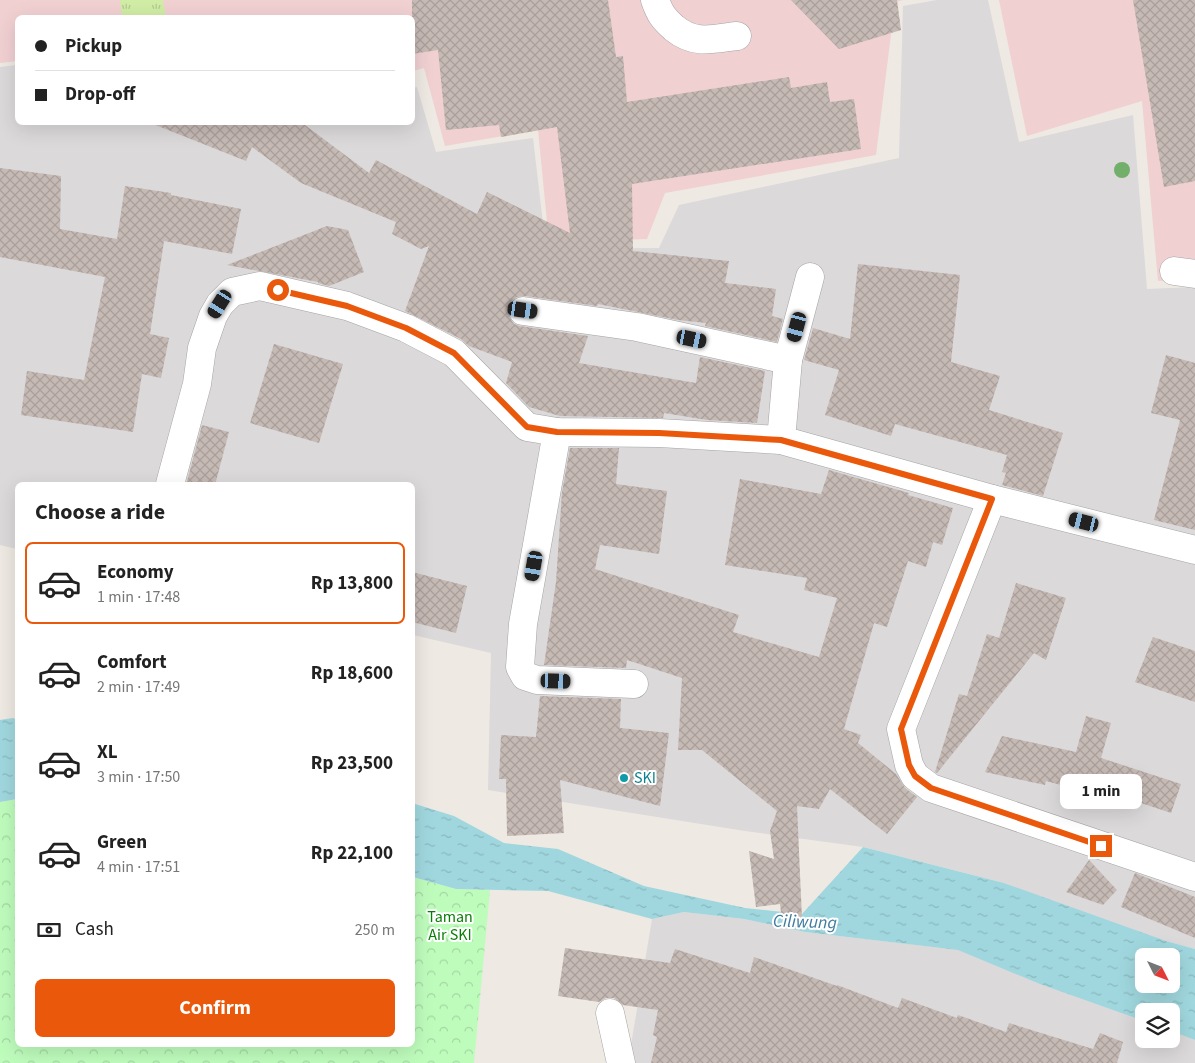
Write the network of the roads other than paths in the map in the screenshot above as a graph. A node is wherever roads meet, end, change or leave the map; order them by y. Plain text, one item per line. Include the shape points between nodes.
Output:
1 (655, 0) edge
2 (737, 36) dead end
3 (810, 276) dead end
4 (523, 310) dead end
5 (788, 360) junction
6 (557, 432) junction
7 (781, 440) junction
8 (171, 482) edge
9 (992, 499) junction
10 (1195, 550) edge
11 (634, 684) dead end
12 (1195, 877) edge
13 (610, 1013) dead end
14 (621, 1063) edge

1 - 2 street via 661,17 685,37 706,40
3 - 5 street
4 - 5 street via 636,327
5 - 7 street
6 - 7 street via 659,433
6 - 8 street via 527,427 454,353 406,328 347,306 260,286 232,292 213,316 202,348 197,384
6 - 11 street via 523,624 520,667 525,676 537,680
7 - 9 street
9 - 10 street
9 - 12 street via 901,729 909,765 915,776 931,788
13 - 14 street

